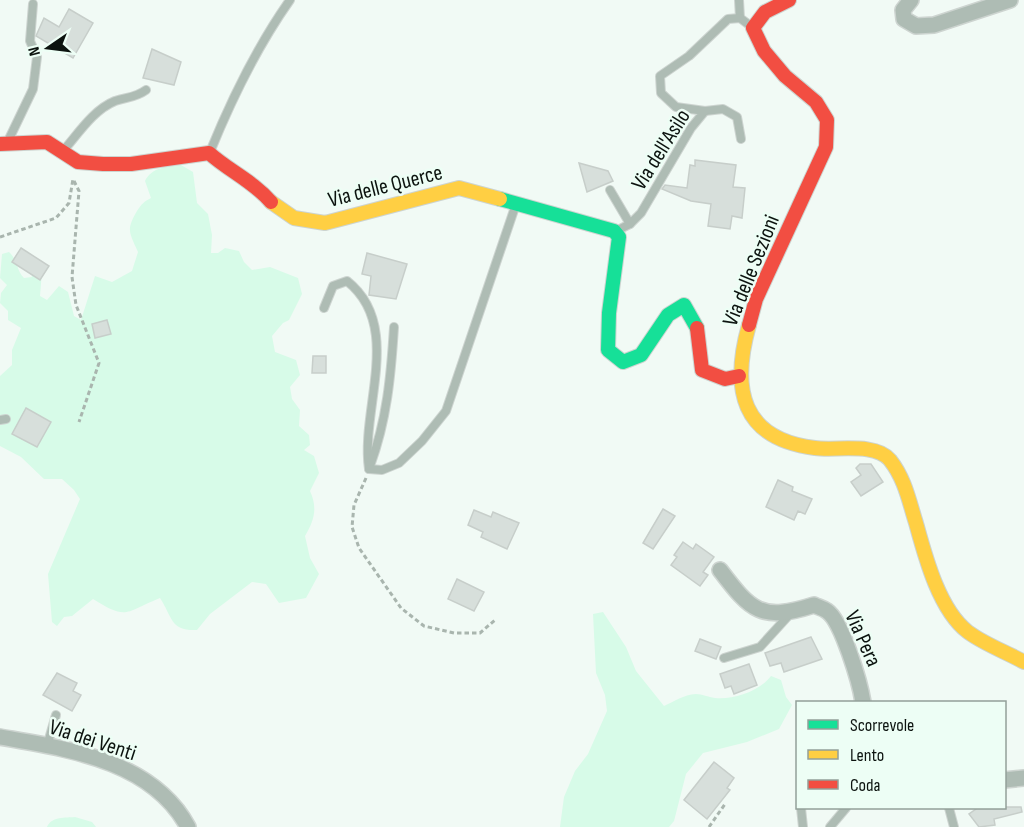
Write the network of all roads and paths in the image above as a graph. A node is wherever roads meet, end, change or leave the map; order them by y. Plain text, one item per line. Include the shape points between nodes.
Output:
1 (290, 0) edge
2 (738, 0) edge
3 (789, 0) edge
4 (911, 0) edge
5 (1010, 0) edge
6 (33, 4) dead end
7 (740, 18) junction
8 (753, 28) junction
9 (146, 90) dead end
10 (705, 111) junction
11 (741, 139) dead end
12 (4, 144) edge
13 (62, 152) junction
14 (209, 153) junction
15 (610, 190) dead end
16 (517, 202) junction
17 (630, 225) junction
18 (614, 231) junction
19 (0, 237) edge
20 (324, 308) dead end
21 (394, 327) dead end
22 (739, 376) junction
23 (79, 422) dead end
24 (369, 469) junction
25 (720, 570) dead end
26 (792, 612) junction
27 (495, 620) dead end
28 (724, 658) dead end
29 (1024, 662) edge
30 (863, 701) edge
31 (56, 715) dead end
32 (0, 737) edge
33 (47, 746) junction
34 (1024, 778) edge
35 (1006, 780) edge
36 (725, 804) dead end
37 (801, 809) edge
38 (844, 809) edge
39 (950, 809) edge
40 (188, 827) edge
41 (709, 827) edge
42 (803, 827) edge
43 (830, 827) edge
44 (954, 827) edge

1 - 14 lane via 262,40
2 - 7 lane
3 - 8 street via 765,12
4 - 5 street via 903,10 904,19 916,26 934,25
6 - 12 lane via 30,41 37,57 33,89
7 - 8 lane
7 - 10 lane, Via dell'Asilo via 728,19 689,56 660,76 661,93 676,107
8 - 22 street, Via delle Sezioni via 764,51 785,76 816,102 827,120 826,147 756,299
9 - 13 lane via 136,98 116,101 98,112
10 - 11 lane via 723,109 737,117
10 - 17 lane, Via dell'Asilo
12 - 13 street via 47,142
13 - 14 street via 78,162 102,164
14 - 16 street, Via delle Querce via 224,168 259,188 275,207 294,218 325,223 459,189
15 - 17 lane
16 - 18 street, Via delle Querce
16 - 24 lane via 446,411 399,463 382,470
17 - 18 lane
18 - 22 street via 619,237 608,350 623,362 641,355 668,315 684,305 694,314 697,324 702,370 725,379
19 - 23 path via 56,218 69,203 72,176 79,191 72,277 76,305 99,363
20 - 24 lane via 333,286 347,281 361,292 375,327 377,365 366,450
21 - 24 lane via 390,388
22 - 29 street, Via delle Sezioni via 751,415 770,436 814,448 876,451 889,459 910,496 941,598 967,631
24 - 27 path via 354,505 352,527 359,548 401,608 424,626 454,633 480,633
25 - 26 street, Via Pera via 745,603 765,612
26 - 28 lane via 760,647
26 - 30 street, Via Pera via 814,605 828,611 839,629
31 - 33 lane
32 - 33 street, Via dei Venti
33 - 40 street, Via dei Venti via 116,765 143,780 168,798
34 - 35 street
36 - 41 path
37 - 42 lane
38 - 43 lane
39 - 44 lane

